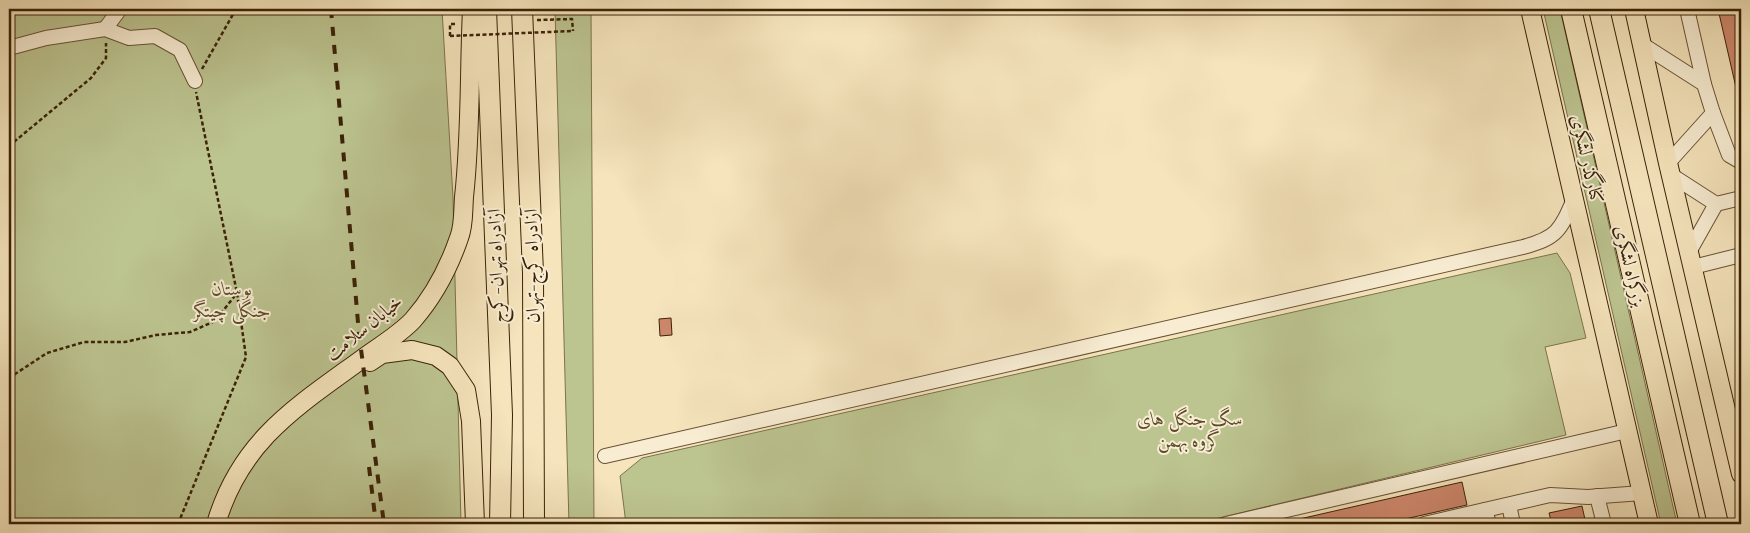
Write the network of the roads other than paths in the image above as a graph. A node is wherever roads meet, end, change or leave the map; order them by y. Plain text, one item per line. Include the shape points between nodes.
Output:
1 (120, 9) edge
2 (472, 9) edge
3 (486, 9) edge
4 (1530, 9) edge
5 (1571, 9) edge
6 (1599, 9) edge
7 (1634, 9) edge
8 (1687, 9) edge
9 (522, 15) edge
10 (105, 29) junction
11 (1643, 45) junction
12 (9, 48) edge
13 (195, 81) road end
14 (1704, 84) junction
15 (1713, 113) junction
16 (1741, 162) edge
17 (1669, 169) junction
18 (1741, 198) edge
19 (1574, 199) junction
20 (1716, 204) junction
21 (1741, 255) edge
22 (1691, 260) junction
23 (1627, 431) junction
24 (605, 456) dead end
25 (1741, 474) edge
26 (1642, 493) junction
27 (1597, 496) junction
28 (1509, 504) junction
29 (1485, 510) junction
30 (1277, 518) edge
31 (216, 524) edge
32 (224, 524) edge
33 (476, 524) edge
34 (500, 524) edge
35 (534, 524) edge
36 (1226, 524) edge
37 (1424, 524) edge
38 (1489, 524) edge
39 (1513, 524) edge
40 (1604, 524) edge
41 (1649, 524) edge
42 (1690, 524) edge
43 (1718, 524) edge

1 - 10 street
2 - 31 main road, خیابان سلامت via 468,166 460,236 449,264 412,321 293,408 267,432 224,497
3 - 34 highway, آزادراه تهران-کرج via 502,415
4 - 19 main road, کنارگذر لشگری
5 - 42 highway, بزرگراه لشگری
6 - 43 highway, بزرگراه لشگری
7 - 11 main road
8 - 14 street
9 - 35 highway, آزادراه کرج-تهران via 533,274
10 - 12 street via 46,38
10 - 13 street via 129,38 155,36 180,50
11 - 14 street
11 - 17 main road
14 - 15 street
15 - 16 street via 1729,155
15 - 17 street
17 - 20 street
17 - 22 main road
18 - 20 street
19 - 23 main road, کنارگذر لشگری
19 - 24 street via 1564,222 1547,240 1523,247
20 - 22 street
21 - 22 street
22 - 25 main road
23 - 26 main road, کنارگذر لشگری
23 - 30 street
26 - 27 street
26 - 41 main road, کنارگذر لشگری
27 - 28 street via 1560,494
27 - 40 street
28 - 29 street
28 - 39 street
29 - 37 street
29 - 38 street
30 - 36 street
32 - 33 main road, خیابان سلامت via 233,498 254,462 282,430 382,354 412,350 436,356 450,366 466,390 471,421

